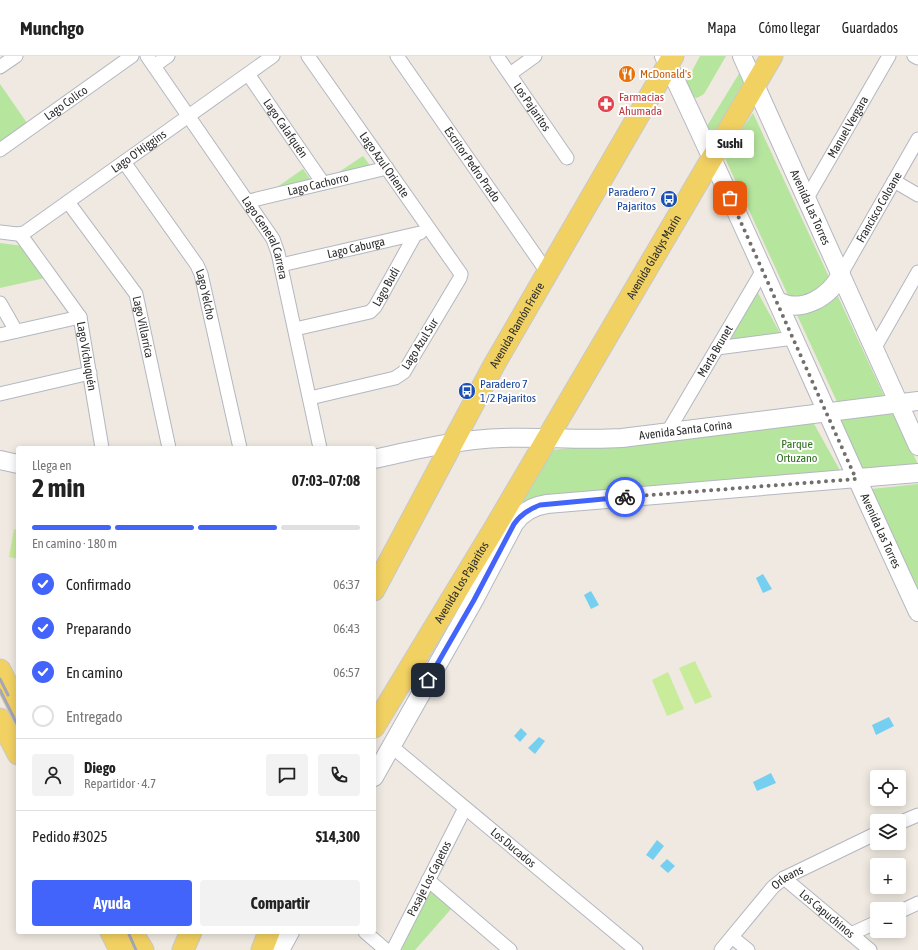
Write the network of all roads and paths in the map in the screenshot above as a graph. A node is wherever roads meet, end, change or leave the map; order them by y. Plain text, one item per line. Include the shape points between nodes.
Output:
1 (16, 56) edge
2 (132, 56) edge
3 (168, 56) edge
4 (272, 56) edge
5 (308, 56) edge
6 (397, 56) edge
7 (498, 56) edge
8 (535, 56) edge
9 (742, 56) edge
10 (772, 56) edge
11 (890, 56) edge
12 (914, 56) edge
13 (918, 58) edge
14 (669, 59) edge
15 (150, 61) edge
16 (0, 67) edge
17 (248, 74) junction
18 (510, 74) junction
19 (755, 84) junction
20 (189, 116) junction
21 (918, 139) edge
22 (0, 150) edge
23 (567, 158) dead end
24 (712, 158) junction
25 (124, 162) junction
26 (387, 168) junction
27 (894, 181) junction
28 (323, 183) junction
29 (918, 195) edge
30 (807, 198) junction
31 (249, 201) junction
32 (68, 202) junction
33 (432, 231) junction
34 (0, 232) edge
35 (20, 234) junction
36 (415, 235) junction
37 (281, 265) junction
38 (763, 270) junction
39 (547, 272) junction
40 (918, 272) edge
41 (461, 274) joint
42 (841, 274) junction
43 (778, 300) junction
44 (0, 303) edge
45 (80, 317) junction
46 (295, 329) junction
47 (16, 331) junction
48 (0, 335) edge
49 (794, 338) junction
50 (717, 348) junction
51 (874, 349) junction
52 (90, 373) junction
53 (0, 394) edge
54 (310, 398) junction
55 (918, 401) edge
56 (899, 404) junction
57 (826, 413) junction
58 (667, 433) junction
59 (548, 437) junction
60 (452, 443) junction
61 (918, 445) edge
62 (102, 446) edge
63 (169, 446) edge
64 (240, 446) edge
65 (320, 446) edge
66 (421, 449) junction
67 (376, 459) edge
68 (0, 460) edge
69 (16, 464) edge
70 (850, 467) junction
71 (438, 469) junction
72 (918, 473) edge
73 (376, 586) edge
74 (918, 612) edge
75 (0, 670) edge
76 (16, 702) edge
77 (376, 724) edge
78 (3, 731) edge
79 (391, 746) junction
80 (16, 751) edge
81 (376, 773) edge
82 (465, 808) junction
83 (918, 815) edge
84 (906, 820) edge
85 (870, 836) edge
86 (784, 878) junction
87 (428, 880) junction
88 (918, 903) edge
89 (906, 909) edge
90 (870, 925) edge
91 (112, 934) edge
92 (133, 934) edge
93 (190, 934) edge
94 (268, 934) edge
95 (289, 934) edge
96 (367, 934) edge
97 (851, 934) junction
98 (732, 937) junction
99 (620, 945) edge
100 (120, 950) edge
101 (143, 950) edge
102 (183, 950) edge
103 (262, 950) edge
104 (280, 950) edge
105 (386, 950) edge
106 (392, 950) edge
107 (510, 950) edge
108 (636, 950) edge
109 (720, 950) edge
110 (748, 950) edge
111 (870, 950) edge

1 - 16 street
2 - 22 street, Lago Colico
3 - 15 street
4 - 17 street, Lago O'Higgins
5 - 26 street, Lago Azul Oriente
6 - 39 street, Escritor Pedro Prado
7 - 18 street, Los Pajaritos
8 - 18 street
9 - 19 main road, Avenida Las Torres
10 - 19 main road, Avenida Gladys Marín
11 - 30 street, Manuel Vergara
12 - 13 street
14 - 24 main road, Avenida Las Torres
14 - 39 main road, Avenida Ramón Freire
15 - 20 street, Lago General Carrera
17 - 20 street, Lago O'Higgins
17 - 28 street, Lago Calafquén
18 - 23 street, Los Pajaritos
19 - 24 main road, Avenida Gladys Marín
19 - 30 main road, Avenida Las Torres
20 - 25 street, Lago O'Higgins
20 - 31 street, Lago General Carrera
21 - 27 street, Francisco Coloane
24 - 38 main road, Avenida Las Torres
24 - 59 main road, Avenida Gladys Marín
25 - 32 street, Lago O'Higgins
25 - 64 street, Lago Yelcho via 201,274
26 - 28 street, Lago Cachorro
26 - 33 street, Lago Azul Oriente
27 - 29 street
27 - 42 street, Francisco Coloane
28 - 31 street, Lago Cachorro
30 - 42 main road, Avenida Las Torres
31 - 37 street, Lago General Carrera via 274,239
32 - 35 street, Lago O'Higgins
32 - 63 street, Lago Villarrica via 136,294
33 - 36 street, Lago Caburga
33 - 41 street, Lago Azul Oriente
34 - 35 street
35 - 45 street, Lago Vichuquén
36 - 37 street, Lago Caburga
36 - 46 street, Lago Budi via 370,312
37 - 46 street, Lago General Carrera
38 - 43 main road, Avenida Las Torres
38 - 50 street, Marta Brunet
39 - 60 main road, Avenida Ramón Freire
40 - 51 street
41 - 54 street, Lago Azul Sur via 404,372 395,378
42 - 43 main road via 828,293 808,303 793,306
42 - 51 main road, Avenida Las Torres
43 - 49 main road, Avenida Las Torres
44 - 47 street
45 - 47 street
45 - 52 street, Lago Vichuquén
46 - 54 street, Lago General Carrera
47 - 48 street
49 - 50 street
49 - 57 main road, Avenida Las Torres
50 - 58 street, Marta Brunet
51 - 56 main road, Avenida Las Torres
52 - 53 street
52 - 62 street, Lago Vichuquén
54 - 65 street, Lago General Carrera
55 - 56 main road, Avenida Santa Corina
56 - 57 main road, Avenida Santa Corina
56 - 61 main road, Avenida Las Torres
57 - 58 main road, Avenida Santa Corina
57 - 70 main road, Avenida Las Torres
58 - 59 main road, Avenida Santa Corina via 606,439
59 - 60 main road, Avenida Santa Corina
59 - 77 main road, Avenida Los Pajaritos
60 - 66 main road, Avenida Santa Corina
60 - 71 main road, Avenida Ramón Freire
66 - 67 main road, Avenida Santa Corina
66 - 71 main road via 433,454
68 - 69 main road
70 - 72 main road
70 - 74 main road, Avenida Las Torres
70 - 79 main road, Avenida Los Pajaritos via 531,508 514,524
71 - 73 main road, Avenida Ramón Freire
75 - 76 main road
78 - 80 main road
79 - 81 main road, Avenida Los Pajaritos
79 - 82 street, Los Ducados
82 - 87 street, Pasaje Los Capetos
82 - 99 street, Los Ducados
83 - 84 street
85 - 86 street, Orleans
86 - 97 street, Los Capuchinos
86 - 98 street, Orleans via 773,887
87 - 106 street, Pasaje Los Capetos
87 - 107 street
88 - 89 street
90 - 97 street
91 - 100 main road
92 - 101 main road
93 - 102 main road
94 - 103 main road
95 - 104 main road
96 - 105 street
97 - 111 street, Los Capuchinos
98 - 109 street, Orleans
98 - 110 street
99 - 108 street, Los Ducados

